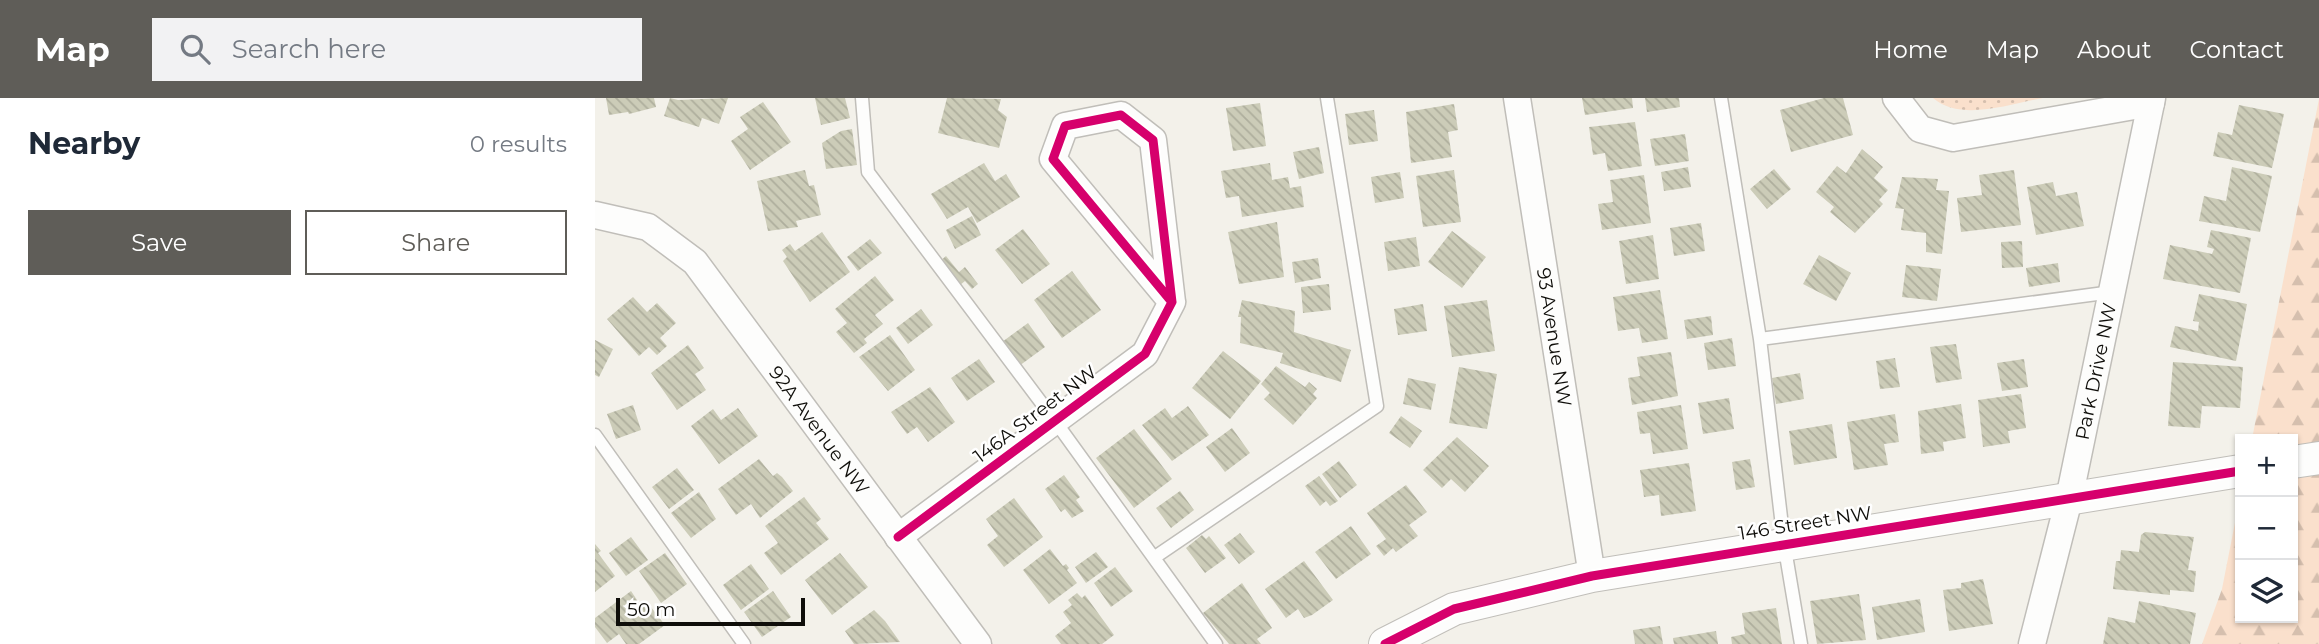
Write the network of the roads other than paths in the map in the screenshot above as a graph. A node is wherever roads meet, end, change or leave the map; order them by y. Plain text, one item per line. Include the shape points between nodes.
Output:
1 (862, 98) edge
2 (1327, 98) edge
3 (1517, 98) edge
4 (1721, 98) edge
5 (1896, 98) edge
6 (2151, 101) edge
7 (595, 215) edge
8 (2112, 292) junction
9 (1172, 302) junction
10 (1760, 340) junction
11 (1055, 421) junction
12 (595, 435) edge
13 (2319, 458) edge
14 (2298, 461) edge
15 (2235, 472) edge
16 (2069, 499) junction
17 (898, 537) junction
18 (1784, 544) junction
19 (1155, 557) junction
20 (1592, 576) junction
21 (744, 644) edge
22 (978, 644) edge
23 (1216, 644) edge
24 (1385, 644) edge
25 (1801, 644) edge
26 (2032, 644) edge

1 - 11 lane via 867,172
2 - 19 lane via 1377,406
3 - 20 street, 93 Avenue NW
4 - 10 lane
5 - 6 street via 1920,129 1953,138
6 - 8 street, Park Drive NW
7 - 17 street, 92A Avenue NW via 648,227 695,262
8 - 10 lane
8 - 16 street, Park Drive NW
9 - 9 street via 1053,159 1065,126 1121,115 1153,140
9 - 11 street, 146A Street NW via 1145,354
10 - 18 lane
11 - 17 street, 146A Street NW
11 - 19 lane
12 - 21 lane
13 - 14 street
15 - 16 street, 146 Street NW
16 - 18 street, 146 Street NW
16 - 26 street, Park Drive NW
17 - 22 street, 92A Avenue NW
18 - 20 street, 146 Street NW
18 - 25 lane
19 - 23 lane
20 - 24 street, 146 Street NW via 1454,609

